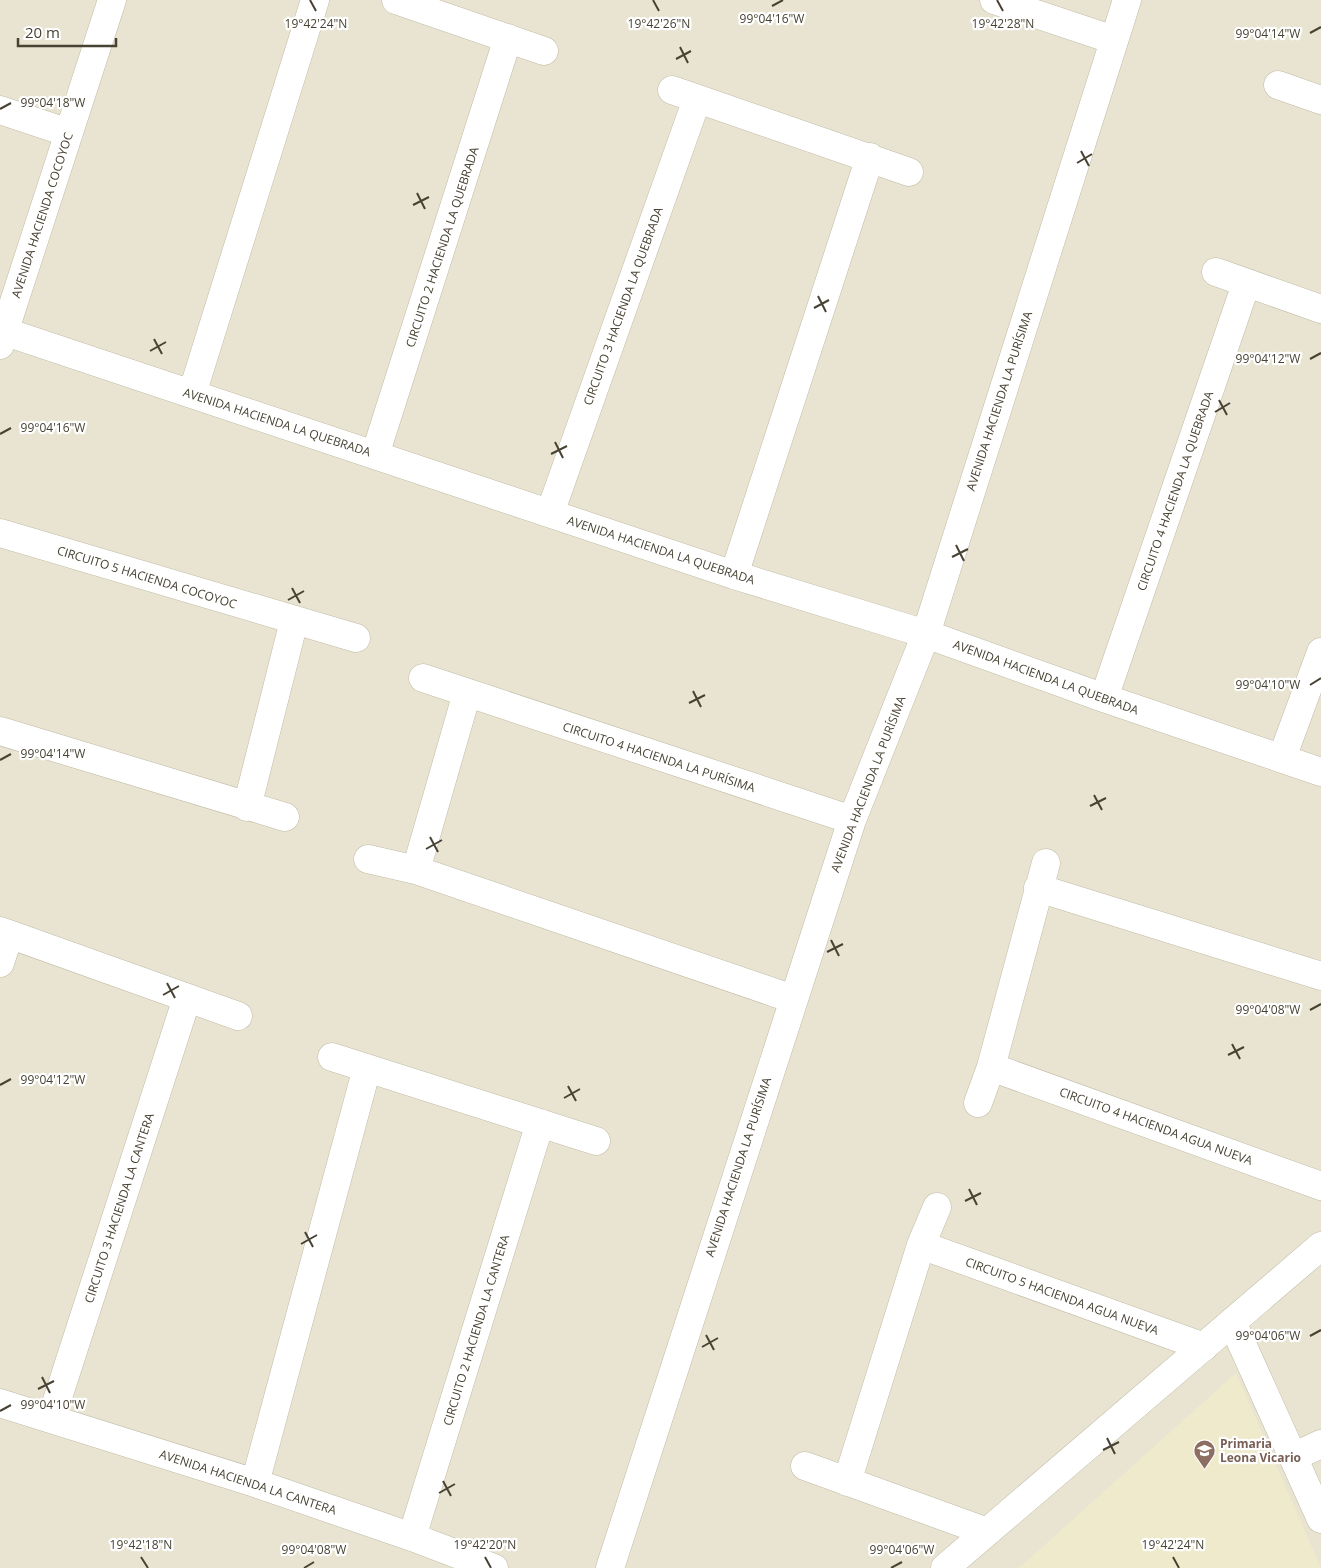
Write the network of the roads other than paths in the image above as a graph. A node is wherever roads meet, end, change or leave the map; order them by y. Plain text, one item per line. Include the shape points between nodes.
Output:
1 (112, 0) edge
2 (315, 0) edge
3 (396, 0) edge
4 (994, 0) edge
5 (1127, 0) edge
6 (508, 38) junction
7 (1114, 40) junction
8 (544, 51) dead end
9 (1278, 85) dead end
10 (672, 90) dead end
11 (1320, 98) edge
12 (697, 99) junction
13 (0, 110) edge
14 (69, 133) junction
15 (870, 157) junction
16 (909, 172) dead end
17 (1216, 272) dead end
18 (1246, 284) junction
19 (1321, 309) edge
20 (1, 336) edge
21 (192, 394) junction
22 (375, 455) junction
23 (550, 513) junction
24 (0, 534) edge
25 (734, 575) junction
26 (294, 621) junction
27 (926, 634) junction
28 (356, 638) dead end
29 (1321, 652) edge
30 (423, 678) dead end
31 (467, 693) junction
32 (1104, 698) junction
33 (0, 731) edge
34 (1282, 758) junction
35 (1321, 772) edge
36 (247, 807) junction
37 (286, 817) dead end
38 (852, 820) junction
39 (368, 859) dead end
40 (1046, 862) dead end
41 (416, 870) junction
42 (1038, 888) junction
43 (5, 933) edge
44 (0, 963) edge
45 (1321, 976) edge
46 (187, 998) junction
47 (793, 998) junction
48 (238, 1016) dead end
49 (332, 1058) dead end
50 (991, 1067) junction
51 (367, 1068) junction
52 (978, 1103) dead end
53 (540, 1123) junction
54 (596, 1141) dead end
55 (1321, 1186) edge
56 (937, 1207) dead end
57 (922, 1245) junction
58 (1321, 1246) edge
59 (1232, 1322) junction
60 (1204, 1347) junction
61 (0, 1402) edge
62 (51, 1419) junction
63 (1321, 1444) edge
64 (1293, 1457) junction
65 (805, 1466) dead end
66 (847, 1482) junction
67 (256, 1483) junction
68 (1321, 1519) edge
69 (987, 1532) junction
70 (412, 1537) junction
71 (494, 1568) edge
72 (610, 1568) edge
73 (945, 1568) edge

1 - 14 street, AVENIDA HACIENDA COCOYOC
2 - 21 street
3 - 6 street
4 - 7 street
5 - 7 street, AVENIDA HACIENDA LA PURÍSIMA
6 - 8 street
6 - 22 street, CIRCUITO 2 HACIENDA LA QUEBRADA
7 - 27 street, AVENIDA HACIENDA LA PURÍSIMA
9 - 11 street
10 - 12 street
12 - 15 street
12 - 23 street, CIRCUITO 3 HACIENDA LA QUEBRADA
13 - 14 street
14 - 20 street, AVENIDA HACIENDA COCOYOC
15 - 16 street
15 - 25 street
17 - 18 street
18 - 19 street
18 - 32 street, CIRCUITO 4 HACIENDA LA QUEBRADA
20 - 21 street, AVENIDA HACIENDA LA QUEBRADA
21 - 22 street, AVENIDA HACIENDA LA QUEBRADA
22 - 23 street, AVENIDA HACIENDA LA QUEBRADA
23 - 25 street, AVENIDA HACIENDA LA QUEBRADA
24 - 26 street, CIRCUITO 5 HACIENDA COCOYOC
25 - 27 street, AVENIDA HACIENDA LA QUEBRADA
26 - 28 street, CIRCUITO 5 HACIENDA COCOYOC
26 - 36 street
27 - 32 street, AVENIDA HACIENDA LA QUEBRADA
27 - 38 street, AVENIDA HACIENDA LA PURÍSIMA
29 - 34 street
30 - 31 street, CIRCUITO 4 HACIENDA LA PURÍSIMA
31 - 38 street, CIRCUITO 4 HACIENDA LA PURÍSIMA
31 - 41 street
32 - 34 street, AVENIDA HACIENDA LA QUEBRADA
33 - 36 street
34 - 35 street, AVENIDA HACIENDA LA QUEBRADA
36 - 37 street
38 - 47 street, AVENIDA HACIENDA LA PURÍSIMA
39 - 41 street
40 - 42 street
41 - 47 street
42 - 45 street
42 - 50 street
43 - 44 street
43 - 46 street
46 - 48 street
46 - 62 street, CIRCUITO 3 HACIENDA LA CANTERA
47 - 72 street, AVENIDA HACIENDA LA PURÍSIMA
49 - 51 street
50 - 52 street
50 - 55 street, CIRCUITO 4 HACIENDA AGUA NUEVA
51 - 53 street
51 - 67 street
53 - 54 street
53 - 70 street, CIRCUITO 2 HACIENDA LA CANTERA
56 - 57 street
57 - 60 street, CIRCUITO 5 HACIENDA AGUA NUEVA
57 - 66 street
58 - 59 street
59 - 60 street
59 - 64 street
60 - 69 street
61 - 62 street, AVENIDA HACIENDA LA CANTERA
62 - 67 street, AVENIDA HACIENDA LA CANTERA
63 - 64 street
64 - 68 street
65 - 66 street
66 - 69 street
67 - 70 street, AVENIDA HACIENDA LA CANTERA
69 - 73 street
70 - 71 street, AVENIDA HACIENDA LA CANTERA

